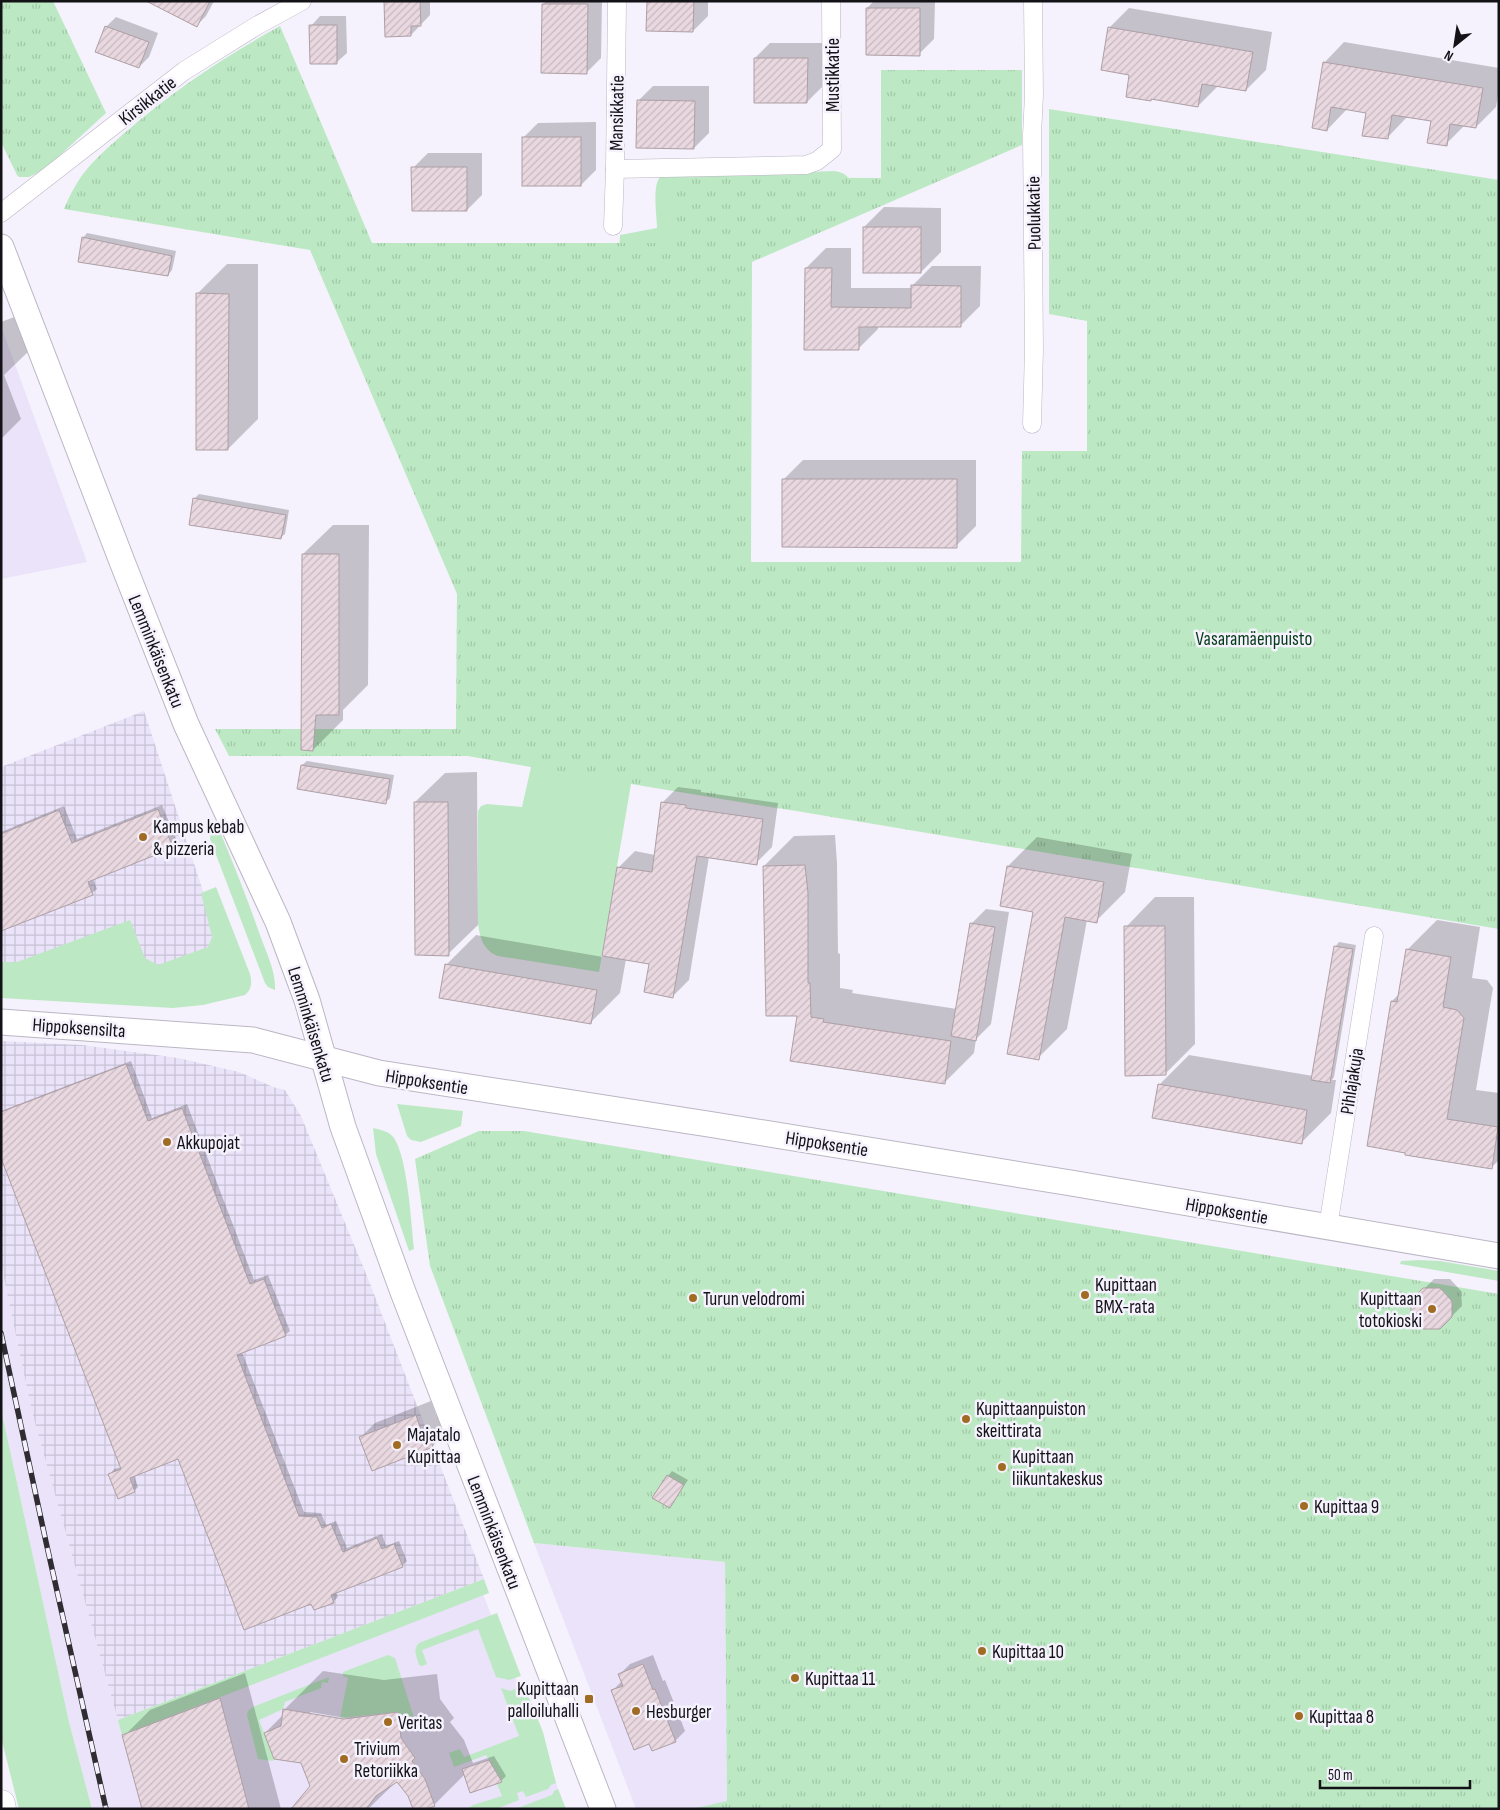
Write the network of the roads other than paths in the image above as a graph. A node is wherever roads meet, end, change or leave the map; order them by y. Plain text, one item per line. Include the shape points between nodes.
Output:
1 (302, 1) edge
2 (617, 1) edge
3 (831, 1) edge
4 (1033, 1) edge
5 (616, 169) junction
6 (1, 213) edge
7 (613, 226) dead end
8 (1, 247) edge
9 (1032, 424) dead end
10 (1374, 936) dead end
11 (1, 1022) edge
12 (156, 1033) joint
13 (324, 1059) junction
14 (1328, 1227) junction
15 (1499, 1256) edge
16 (1, 1804) edge
17 (2, 1809) edge
18 (603, 1809) edge

1 - 6 street, Kirsikkatie via 184,71
2 - 5 street, Mansikkatie
3 - 5 street, Mustikkatie via 832,149 817,161 806,165
4 - 9 street, Puolukkatie
5 - 7 street, Mansikkatie
8 - 13 street, Lemminkäisenkatu via 186,724 286,943
10 - 14 street, Pihlajakuja
11 - 12 street, Hippoksensilta
12 - 13 street, Hippoksentie via 254,1040
13 - 14 street, Hippoksentie via 380,1073
13 - 18 street, Lemminkäisenkatu via 343,1127 403,1292
14 - 15 street, Hippoksentie
16 - 17 highway

